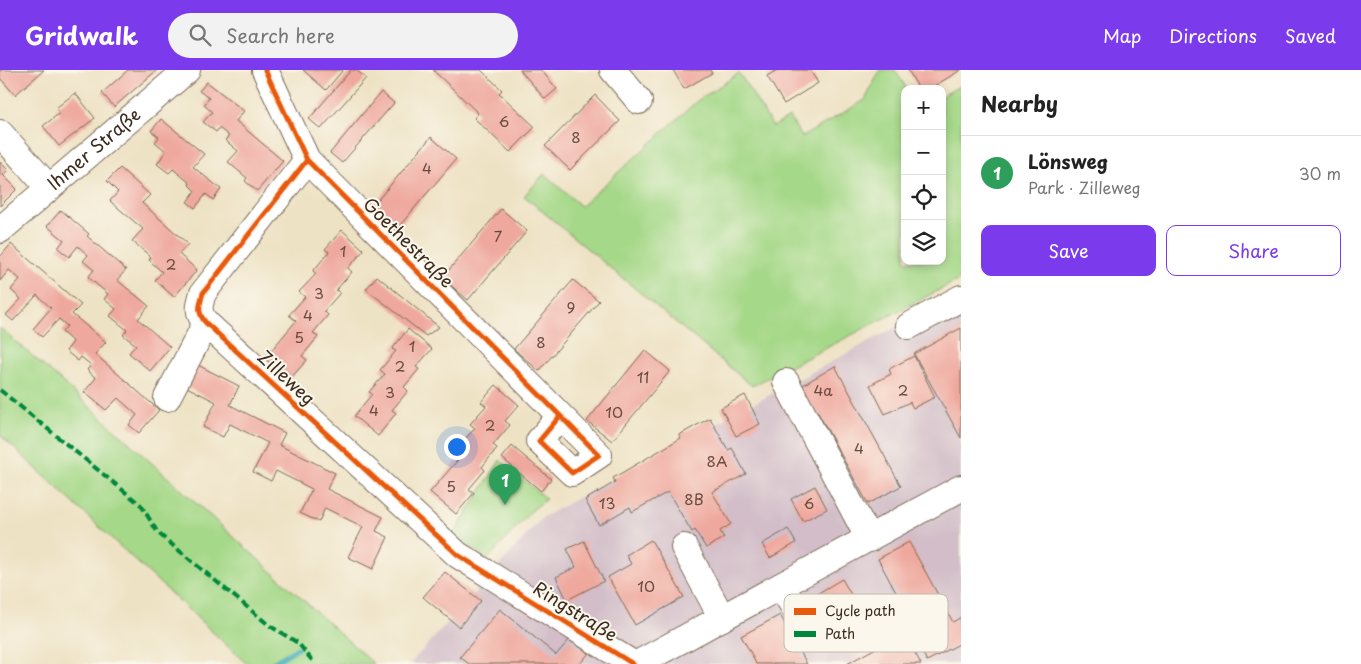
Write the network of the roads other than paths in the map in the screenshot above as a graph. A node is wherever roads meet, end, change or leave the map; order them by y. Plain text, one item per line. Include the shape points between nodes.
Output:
1 (187, 70) edge
2 (265, 70) edge
3 (613, 70) edge
4 (639, 101) dead end
5 (0, 133) edge
6 (306, 160) junction
7 (49, 188) junction
8 (0, 230) edge
9 (961, 298) edge
10 (206, 324) junction
11 (908, 326) dead end
12 (786, 382) dead end
13 (167, 398) dead end
14 (560, 416) dead end
15 (961, 488) edge
16 (869, 539) junction
17 (684, 547) dead end
18 (502, 583) joint
19 (781, 586) junction
20 (786, 594) edge
21 (722, 618) junction
22 (635, 664) edge

1 - 7 street, Ihmer Straße
2 - 6 street, Goethestraße
3 - 4 street
5 - 7 street
6 - 10 street via 203,293 199,307
6 - 14 street, Goethestraße
7 - 8 street, Ihmer Straße
9 - 11 street
10 - 13 street
10 - 18 street, Zilleweg via 458,555
12 - 16 street
15 - 16 street, Ringstraße
16 - 19 street, Ringstraße
17 - 21 street
18 - 22 street, Ringstraße
19 - 20 street
19 - 21 street, Ringstraße
21 - 22 street, Ringstraße

